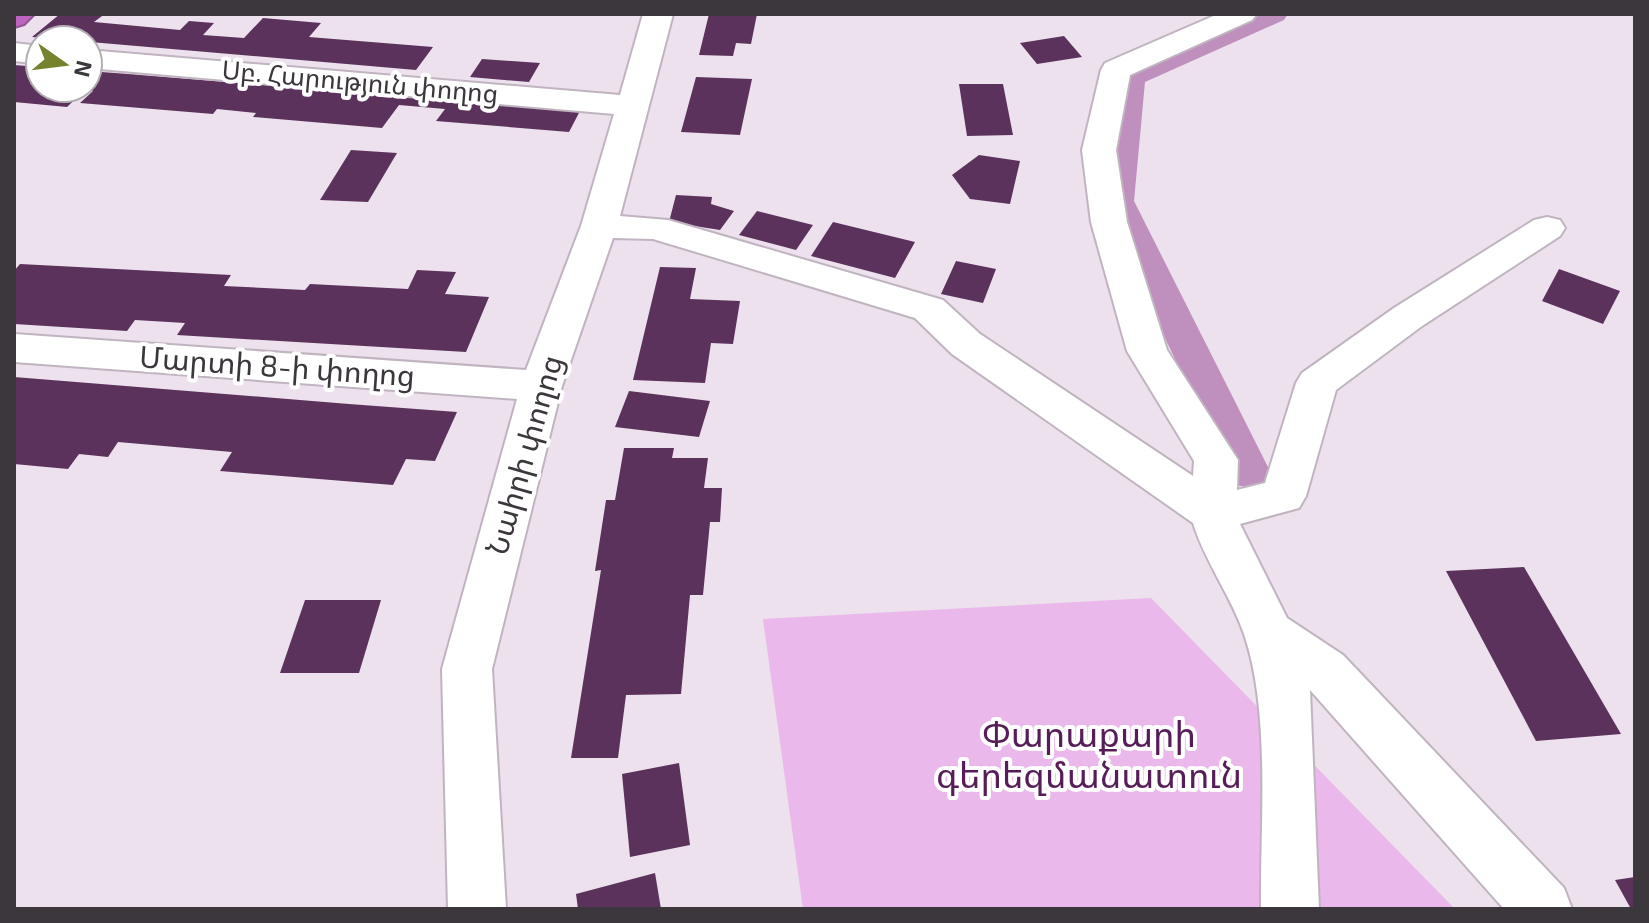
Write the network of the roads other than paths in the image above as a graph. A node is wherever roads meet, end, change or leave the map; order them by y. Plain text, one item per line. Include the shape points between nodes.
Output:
1 (19, 14) edge
2 (658, 14) edge
3 (1242, 14) edge
4 (14, 18) edge
5 (104, 60) edge
6 (633, 106) junction
7 (599, 226) junction
8 (1547, 228) dead end
9 (14, 348) edge
10 (541, 386) junction
11 (1213, 513) junction
12 (1269, 633) junction
13 (477, 909) edge
14 (1290, 909) edge
15 (1543, 909) edge

1 - 4 highway
2 - 6 street, Նաիրի փողոց
3 - 11 street via 1116,70 1099,150 1109,222 1147,351 1216,460
5 - 6 street, Սբ. Հարություն փողոց
6 - 7 street, Նաիրի փողոց
7 - 10 street, Նաիրի փողոց
7 - 11 street via 655,228 929,309 966,344
8 - 11 street via 1317,383 1283,496
9 - 10 street, Մարտի 8-ի փողոց
10 - 13 street, Նաիրի փողոց via 467,669
11 - 12 street
12 - 14 street via 1286,696
12 - 15 street via 1325,671

